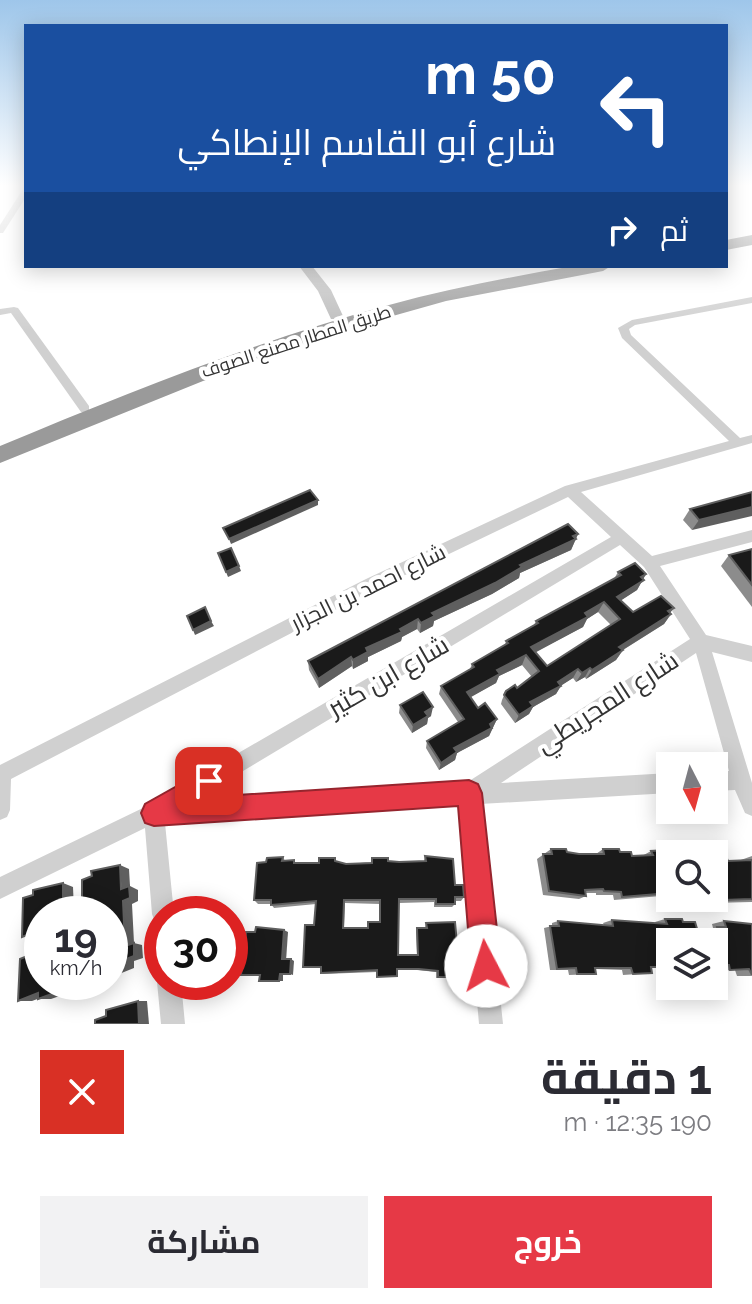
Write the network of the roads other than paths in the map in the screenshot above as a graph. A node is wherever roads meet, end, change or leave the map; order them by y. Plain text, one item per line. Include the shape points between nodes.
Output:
1 (752, 240) edge
2 (728, 245) edge
3 (307, 268) edge
4 (544, 268) edge
5 (593, 268) edge
6 (752, 300) edge
7 (0, 312) edge
8 (336, 316) junction
9 (85, 409) junction
10 (745, 441) edge
11 (0, 444) edge
12 (0, 455) edge
13 (570, 490) junction
14 (752, 536) edge
15 (621, 538) junction
16 (649, 563) junction
17 (701, 641) junction
18 (752, 654) edge
19 (1, 774) edge
20 (728, 780) edge
21 (741, 780) junction
22 (656, 784) edge
23 (469, 793) junction
24 (752, 806) edge
25 (0, 810) edge
26 (154, 813) junction
27 (0, 888) edge
28 (161, 896) edge
29 (171, 1000) edge
30 (173, 1024) edge
31 (491, 1024) edge

1 - 2 highway
3 - 8 street
4 - 8 highway, طريق المطار مصنع الصوف via 439,288
5 - 12 highway, طريق المطار مصنع الصوف via 448,296 288,342 198,372
6 - 10 street via 623,328
7 - 9 street via 14,310
8 - 9 highway, طريق المطار مصنع الصوف
9 - 11 highway, طريق المطار مصنع الصوف
10 - 13 street, شارع احمد بن الجزار
13 - 15 street
13 - 19 street, شارع احمد بن الجزار via 371,584
14 - 16 street
15 - 16 street
15 - 26 street, شارع ابن كثير
16 - 17 street
17 - 18 street, شارع المجريطي
17 - 21 street
17 - 23 street, شارع المجريطي
19 - 25 street
20 - 21 street
21 - 24 street
22 - 23 street
23 - 26 street
23 - 31 street
26 - 27 street, شارع ابن كثير
26 - 28 street
29 - 30 street

